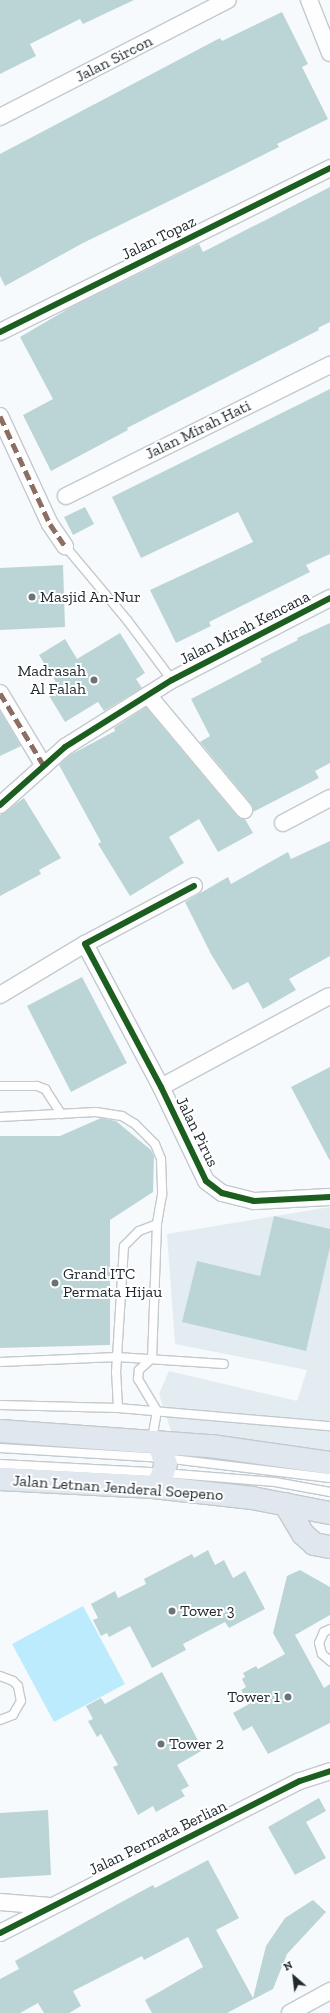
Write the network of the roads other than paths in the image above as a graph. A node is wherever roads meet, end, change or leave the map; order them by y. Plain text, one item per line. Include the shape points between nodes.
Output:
1 (228, 0) edge
2 (309, 0) edge
3 (330, 54) edge
4 (0, 117) edge
5 (330, 168) edge
6 (0, 332) edge
7 (330, 365) edge
8 (0, 416) edge
9 (66, 496) dead end
10 (65, 546) joint
11 (330, 598) edge
12 (172, 680) junction
13 (0, 693) edge
14 (148, 695) junction
15 (44, 766) junction
16 (330, 798) edge
17 (0, 805) edge
18 (244, 810) dead end
19 (283, 823) dead end
20 (194, 886) dead end
21 (85, 944) junction
22 (0, 995) edge
23 (329, 996) edge
24 (0, 1086) edge
25 (161, 1087) junction
26 (61, 1114) junction
27 (0, 1117) edge
28 (330, 1197) edge
29 (157, 1224) junction
30 (117, 1357) junction
31 (152, 1358) junction
32 (0, 1362) edge
33 (224, 1364) dead end
34 (0, 1405) edge
35 (118, 1408) junction
36 (158, 1411) junction
37 (330, 1426) edge
38 (0, 1431) edge
39 (0, 1448) edge
40 (158, 1460) junction
41 (330, 1463) edge
42 (0, 1464) edge
43 (330, 1478) edge
44 (0, 1479) edge
45 (330, 1492) edge
46 (285, 1504) junction
47 (330, 1513) edge
48 (330, 1547) edge
49 (330, 1629) edge
50 (330, 1661) edge
51 (0, 1676) edge
52 (0, 1720) edge
53 (330, 1771) edge
54 (0, 1902) edge
55 (50, 1906) junction
56 (0, 1933) edge
57 (330, 1991) edge
58 (290, 2013) edge

1 - 4 street, Jalan Sircon
2 - 3 street
5 - 6 street, Jalan Topaz
7 - 9 street, Jalan Mirah Hati
8 - 10 street via 50,524
10 - 12 lane via 127,620
11 - 12 street, Jalan Mirah Kencana
12 - 14 street, Jalan Mirah Kencana
13 - 15 street
14 - 15 street, Jalan Mirah Kencana via 65,747
14 - 18 street
15 - 17 street, Jalan Mirah Kencana
16 - 19 street
20 - 21 street
21 - 22 street
21 - 25 street, Jalan Pirus
23 - 25 street
24 - 26 lane via 37,1086 45,1089
25 - 28 street, Jalan Pirus via 206,1181 222,1193 254,1201
26 - 27 lane
26 - 29 lane via 96,1112 122,1116 135,1124 155,1144 161,1159 162,1195
29 - 30 lane via 139,1231 124,1246
29 - 31 lane
30 - 31 lane
30 - 32 lane
30 - 35 lane
31 - 33 lane
31 - 36 lane via 139,1370 138,1379
34 - 35 lane
35 - 36 lane
36 - 37 lane
36 - 40 lane
38 - 40 main road, Jalan Letnan Jenderal Soepeno
39 - 40 lane
40 - 41 main road, Jalan Letnan Jenderal Soepeno via 211,1446
40 - 42 lane
40 - 43 lane
40 - 44 main road, Jalan Letnan Jenderal Soepeno
40 - 45 lane
40 - 46 main road, Jalan Letnan Jenderal Soepeno
46 - 47 main road, Jalan Letnan Jenderal Soepeno
46 - 48 main road via 303,1534 314,1544
49 - 50 lane via 324,1632 319,1643 322,1654
51 - 52 lane via 18,1686 21,1701 13,1715
53 - 55 street, Jalan Permata Berlian via 300,1781
54 - 55 street
55 - 56 street, Jalan Permata Berlian
57 - 58 street

